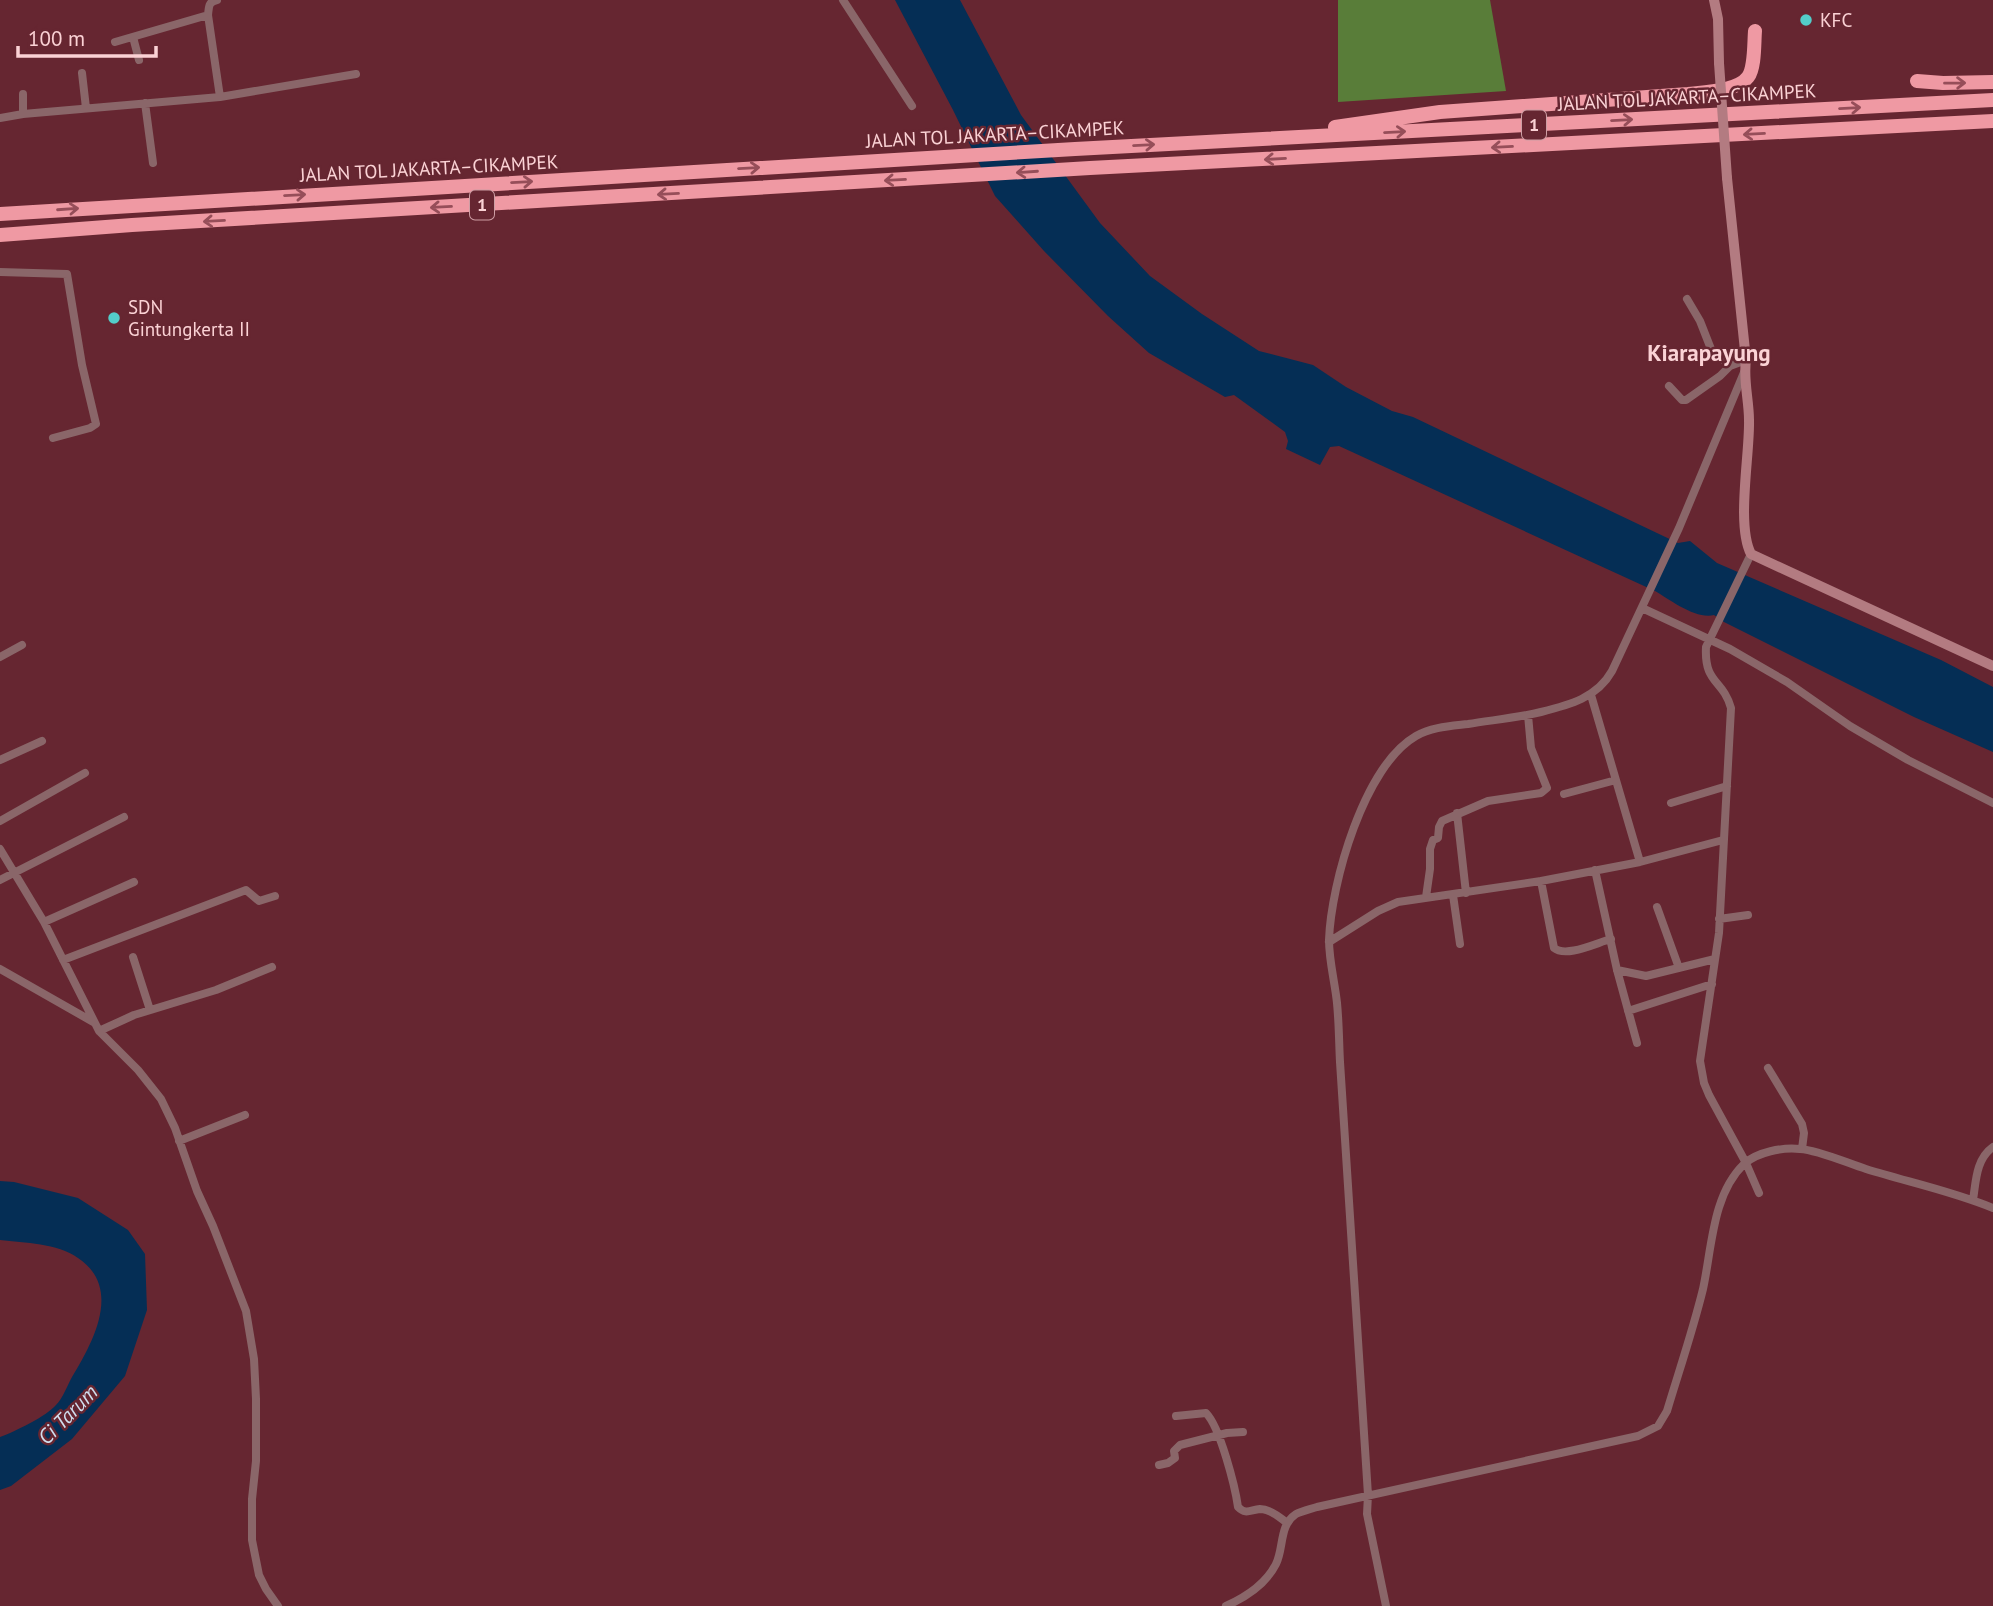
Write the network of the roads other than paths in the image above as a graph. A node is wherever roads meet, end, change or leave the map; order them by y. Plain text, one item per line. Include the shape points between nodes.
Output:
1 (217, 0) edge
2 (843, 0) edge
3 (1714, 0) edge
4 (208, 15) junction
5 (1755, 32) dead end
6 (133, 37) junction
7 (115, 42) dead end
8 (139, 60) dead end
9 (82, 73) dead end
10 (356, 74) dead end
11 (1917, 81) dead end
12 (1993, 82) edge
13 (23, 94) dead end
14 (220, 97) junction
15 (1993, 100) edge
16 (145, 103) junction
17 (912, 106) dead end
18 (86, 108) junction
19 (23, 114) junction
20 (0, 118) edge
21 (1993, 121) edge
22 (1233, 140) junction
23 (153, 163) dead end
24 (0, 214) edge
25 (0, 235) edge
26 (0, 272) edge
27 (1687, 299) dead end
28 (1745, 365) junction
29 (1730, 366) junction
30 (1669, 386) dead end
31 (52, 438) dead end
32 (1751, 554) junction
33 (1642, 608) junction
34 (1709, 639) junction
35 (22, 645) dead end
36 (0, 657) edge
37 (1993, 666) edge
38 (1591, 695) junction
39 (1528, 715) junction
40 (42, 741) dead end
41 (0, 760) edge
42 (85, 773) dead end
43 (1616, 780) junction
44 (1727, 786) junction
45 (1564, 794) dead end
46 (1671, 803) dead end
47 (1993, 803) edge
48 (1457, 813) junction
49 (124, 817) dead end
50 (0, 821) edge
51 (1723, 840) junction
52 (0, 849) edge
53 (1640, 862) junction
54 (1595, 870) junction
55 (15, 872) junction
56 (0, 880) edge
57 (1541, 881) junction
58 (134, 882) dead end
59 (1466, 893) junction
60 (1453, 895) junction
61 (275, 896) dead end
62 (1426, 897) junction
63 (1657, 908) dead end
64 (1748, 915) dead end
65 (1719, 919) junction
66 (44, 922) junction
67 (1611, 939) junction
68 (1329, 942) junction
69 (1460, 944) dead end
70 (133, 957) dead end
71 (1715, 958) junction
72 (63, 960) junction
73 (272, 967) dead end
74 (1679, 968) junction
75 (0, 969) edge
76 (1618, 970) junction
77 (1712, 984) junction
78 (150, 1010) junction
79 (1628, 1010) junction
80 (98, 1027) junction
81 (1637, 1043) dead end
82 (1768, 1068) dead end
83 (244, 1115) dead end
84 (179, 1141) junction
85 (1993, 1147) edge
86 (1802, 1149) junction
87 (1746, 1163) junction
88 (1759, 1193) dead end
89 (1973, 1200) junction
90 (1993, 1208) edge
91 (1176, 1416) dead end
92 (1243, 1432) dead end
93 (1217, 1436) junction
94 (1159, 1465) dead end
95 (1368, 1495) junction
96 (1287, 1523) junction
97 (278, 1606) edge
98 (1226, 1606) edge
99 (1386, 1606) edge

1 - 4 street via 209,5
2 - 17 street
3 - 28 street, bridge
4 - 6 street
4 - 14 street
5 - 22 highway via 1749,77 1725,89 1440,113
6 - 7 street
6 - 8 street
9 - 18 street
10 - 14 street
11 -> 12 highway
13 - 19 street
14 - 16 street
22 -> 15 highway, JALAN TOL JAKARTA–CIKAMPEK / 1
16 - 18 street
16 - 23 street
18 - 19 street
19 - 20 street
21 -> 25 highway, JALAN TOL JAKARTA–CIKAMPEK / 1 via 964,176
24 -> 22 highway, JALAN TOL JAKARTA–CIKAMPEK / 1
26 - 31 street via 67,274 96,424
27 - 29 street via 1711,349
28 - 29 street
28 - 32 street via 1750,422 1744,524
28 - 33 street
29 - 30 street via 1686,400
32 - 34 street
32 - 37 street
33 - 34 street
33 - 38 street via 1607,680
34 - 44 street via 1709,674 1726,693 1731,708
34 - 47 street via 1787,682 1908,760
35 - 36 street
38 - 39 street
38 - 43 street
39 - 48 street via 1531,748 1546,790
39 - 68 street via 1432,730 1410,740 1390,758 1359,814 1335,898
40 - 41 street
42 - 50 street
43 - 45 street
43 - 53 street
44 - 46 street
44 - 51 street
48 - 59 street
48 - 62 street via 1442,821 1438,838 1432,842
49 - 55 street
51 - 53 street
51 - 65 street
52 - 55 street
53 - 54 street
54 - 57 street
54 - 67 street
55 - 56 street
55 - 66 street
57 - 59 street
57 - 67 street via 1554,948 1567,953
58 - 66 street
59 - 60 street
60 - 62 street
60 - 69 street
61 - 72 street via 259,901 246,890
62 - 68 street via 1378,911
63 - 74 street
64 - 65 street
65 - 71 street
66 - 72 street
67 - 76 street
68 - 95 street via 1338,1006
70 - 78 street via 136,982
71 - 74 street
71 - 77 street
72 - 80 street
73 - 78 street
74 - 76 street via 1646,976
75 - 80 street
76 - 79 street
77 - 79 street
77 - 87 street via 1700,1061 1704,1083
78 - 80 street
79 - 81 street
80 - 84 street via 160,1098
82 - 86 street via 1802,1124
83 - 84 street
84 - 97 street via 246,1311 256,1399 252,1540 259,1575
85 - 89 street via 1981,1160
86 - 87 street via 1773,1151
86 - 89 street
87 - 88 street
87 - 95 street via 1723,1196 1703,1290 1667,1411 1658,1426 1638,1436
89 - 90 street
91 - 93 street via 1206,1413
92 - 93 street
93 - 94 street via 1180,1445 1172,1461
93 - 96 street via 1238,1507 1248,1512 1267,1510
95 - 96 street via 1296,1514
95 - 99 street via 1367,1514
96 - 98 street via 1280,1554 1269,1574 1251,1592

